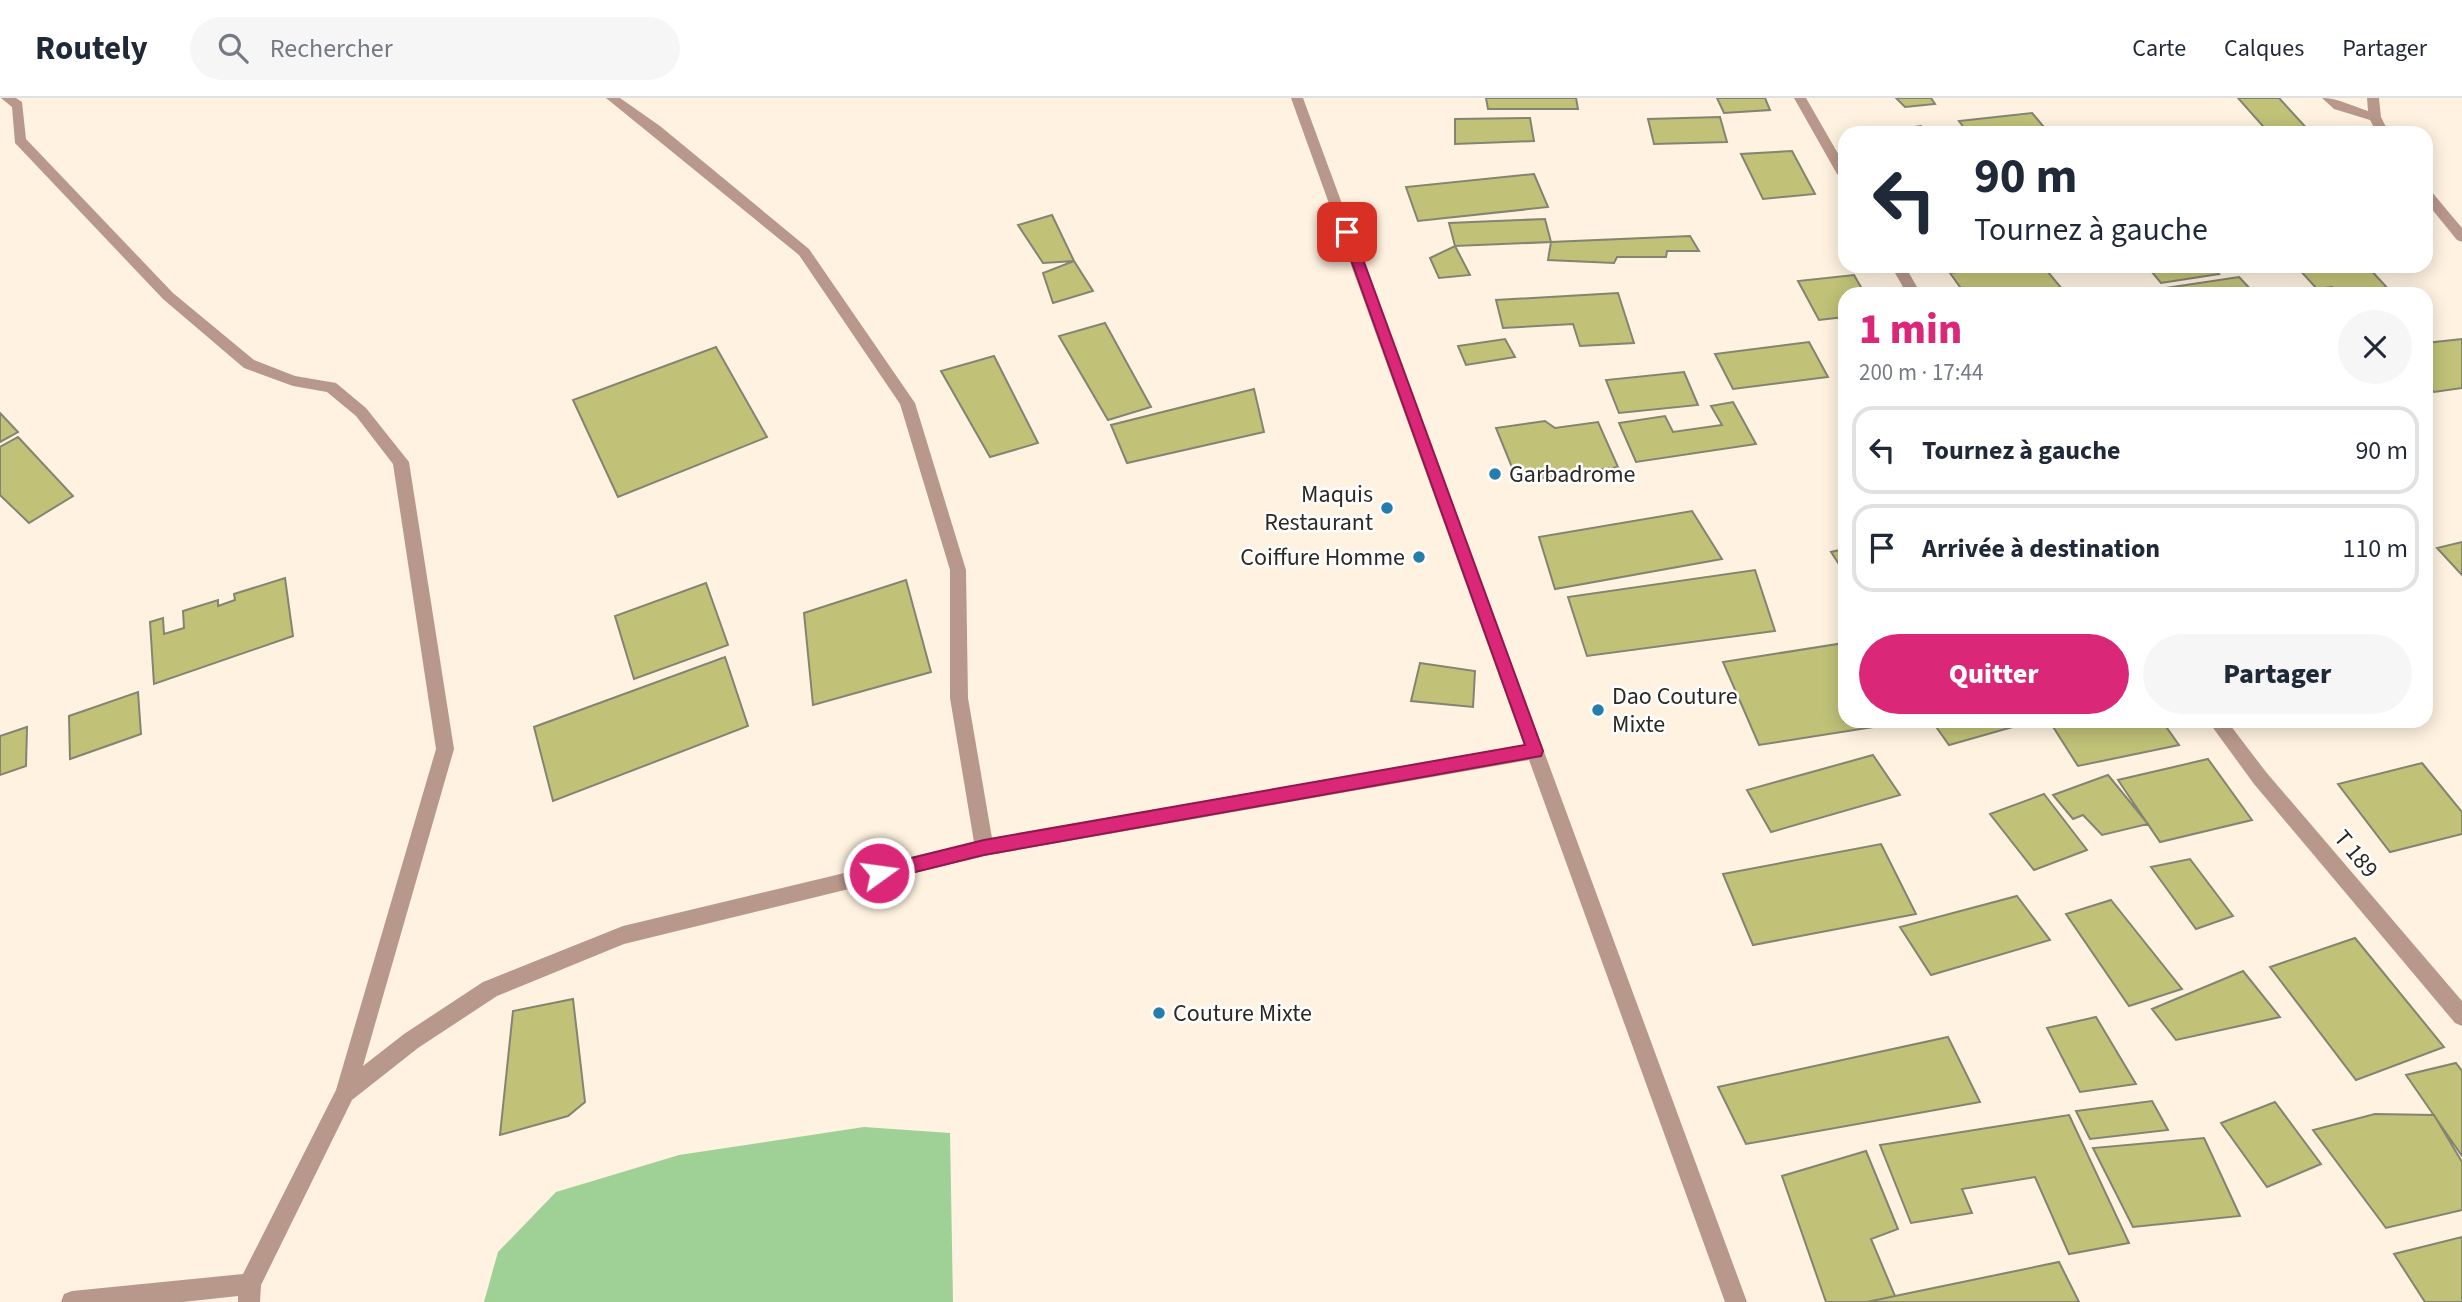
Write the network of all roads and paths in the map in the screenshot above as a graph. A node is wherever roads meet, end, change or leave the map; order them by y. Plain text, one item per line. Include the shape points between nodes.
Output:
1 (612, 98) edge
2 (1297, 98) edge
3 (1800, 98) edge
4 (2328, 98) edge
5 (2372, 98) edge
6 (8, 106) edge
7 (2375, 117) junction
8 (2380, 126) edge
9 (1838, 164) edge
10 (2433, 202) edge
11 (2462, 237) edge
12 (2222, 728) edge
13 (1535, 751) junction
14 (984, 848) junction
15 (2462, 1016) edge
16 (345, 1093) junction
17 (249, 1293) edge
18 (72, 1302) edge
19 (1736, 1302) edge

1 - 14 street via 804,252 907,403 958,569 959,698
2 - 13 street
3 - 9 street
4 - 7 street via 2338,106
5 - 7 street
6 - 16 street via 20,141 168,296 249,364 293,381 331,387 361,412 401,462 445,748
7 - 8 street
10 - 11 street
12 - 15 street, T 189
13 - 14 street
13 - 19 street
14 - 16 street via 623,935 490,989 411,1041
16 - 17 street
17 - 18 street

